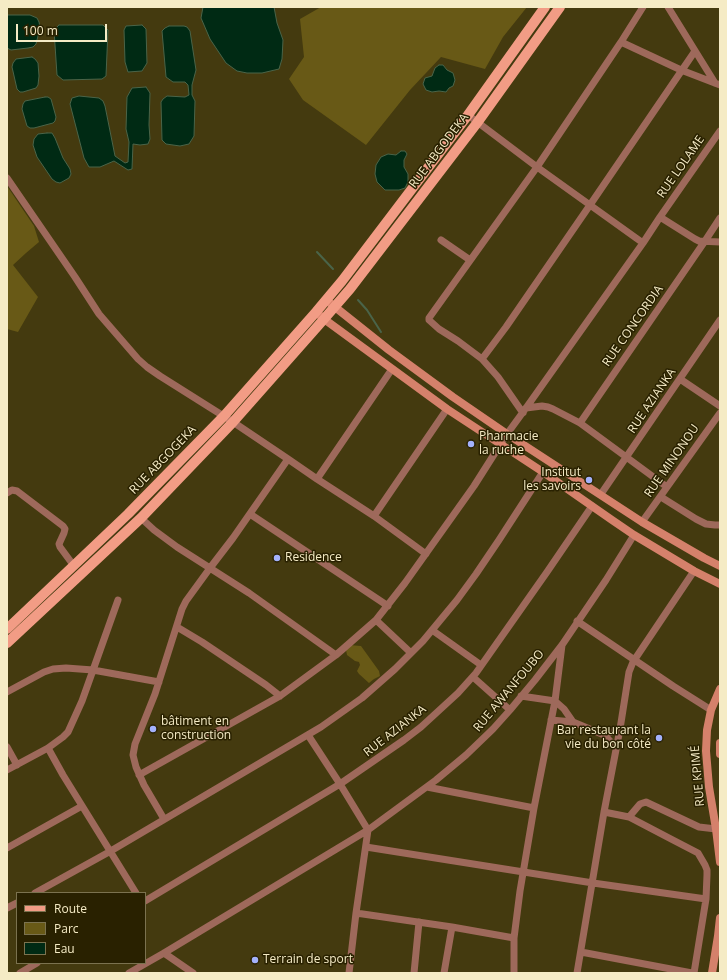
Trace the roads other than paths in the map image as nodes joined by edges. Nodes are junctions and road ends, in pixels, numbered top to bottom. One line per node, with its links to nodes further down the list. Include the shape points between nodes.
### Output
1 (545, 7): 9 (main road, RUE ABGODEKA)
2 (560, 7): 10 (main road, RUE ABGODEKA)
3 (643, 7): 5 (street)
4 (668, 7): 6 (street)
5 (621, 42): 7 (street); 12 (street)
6 (695, 51): 7 (street); 8 (street)
7 (681, 70): 8 (street); 14 (street)
8 (718, 84)
9 (468, 115): 10 (street); 22 (main road, RUE ABGODEKA, via 357,262)
10 (478, 123): 12 (street); 22 (main road, RUE ABGODEKA, via 350,289)
11 (720, 131): 15 (street, RUE LOLAME)
12 (537, 167): 14 (street); 21 (street)
13 (7, 178): 33 (street, via 99,314 138,359 160,376)
14 (590, 205): 20 (street); 26 (street)
15 (660, 217): 18 (street, via 689,236); 20 (street, RUE LOLAME)
16 (720, 218): 18 (street, RUE CONCORDIA)
17 (441, 240): 21 (street)
18 (705, 242): 19 (street); 35 (street, RUE CONCORDIA)
19 (720, 242)
20 (643, 243): 31 (street, RUE LOLAME)
21 (470, 260): 26 (street, via 429,320)
22 (331, 303): 23 (main road, RUE ABGOGEKA); 24 (main road, RUE ABGOGEKA); 36 (main road, via 389,350)
23 (316, 312): 24 (main road); 33 (main road, RUE ABGOGEKA)
24 (324, 319): 27 (main road); 34 (main road, RUE ABGOGEKA)
25 (720, 320): 28 (street, RUE AZIANKA)
26 (482, 359): 31 (street)
27 (392, 369): 30 (main road); 41 (street)
28 (680, 379): 29 (street); 38 (street, RUE AZIANKA)
29 (720, 406)
30 (447, 409): 37 (main road); 48 (street)
31 (524, 411): 35 (street, via 548,407); 36 (street, RUE LOLAME)
32 (720, 412): 42 (street, RUE MINONOU)
33 (224, 416): 34 (street); 54 (main road, RUE ABGOGEKA)
34 (233, 422): 39 (street); 49 (main road, RUE ABGOGEKA)
35 (580, 423): 38 (street)
36 (507, 434): 37 (street, RUE LOLAME); 44 (main road)
37 (500, 445): 40 (main road); 53 (street, RUE LOLAME)
38 (627, 457): 42 (street); 44 (street, RUE AZIANKA)
39 (288, 459): 41 (street); 47 (street)
40 (543, 472): 46 (main road); 65 (street, via 476,574)
41 (317, 479): 48 (street)
42 (668, 487): 45 (street, RUE MINONOU)
43 (7, 493): 54 (street, via 16,491 63,526 65,529 59,544)
44 (601, 494): 50 (main road)
45 (661, 496): 50 (street, RUE MINONOU); 51 (street, via 696,520)
46 (592, 506): 52 (main road); 71 (street, RUE AZIANKA)
47 (250, 514): 56 (street); 60 (street)
48 (374, 516): 53 (street)
49 (141, 518): 56 (street, via 177,547); 66 (main road, RUE ABGOGEKA)
50 (642, 522): 55 (main road)
51 (720, 525)
52 (634, 536): 57 (main road); 62 (street, RUE AWANFOUBO)
53 (426, 554): 60 (street, RUE LOLAME)
54 (74, 566): 64 (main road, RUE ABGOGEKA)
55 (720, 566)
56 (210, 568): 63 (street, via 186,601); 69 (street)
57 (694, 571): 58 (main road); 70 (street)
58 (720, 584)
59 (118, 600): 72 (street)
60 (388, 606): 61 (street, RUE LOLAME)
61 (376, 620): 68 (street); 69 (street, RUE LOLAME)
62 (577, 621): 67 (street, RUE AWANFOUBO); 70 (street)
63 (177, 627): 74 (street); 77 (street)
64 (7, 629)
65 (432, 630): 68 (street); 71 (street)
66 (7, 643)
67 (562, 645): 78 (street, RUE AWANFOUBO); 79 (street)
68 (410, 653): 85 (street, via 362,698)
69 (336, 655): 77 (street, RUE LOLAME)
70 (634, 660): 81 (street); 84 (street, via 629,672)
71 (482, 665): 73 (street, RUE AZIANKA)
72 (93, 670): 74 (street); 76 (street, via 54,669); 90 (street, via 68,732)
73 (472, 677): 80 (street); 95 (street, RUE AZIANKA, via 458,693 404,740)
74 (159, 682): 94 (street, via 133,749)
75 (720, 689): 81 (main road, RUE KPIMÉ)
76 (7, 692)
77 (280, 696): 94 (street, RUE LOLAME)
78 (522, 696): 79 (street); 80 (street, RUE AWANFOUBO)
79 (555, 701): 82 (street); 83 (street)
80 (510, 710): 96 (street, RUE AWANFOUBO, via 466,756)
81 (711, 710): 102 (main road, RUE KPIMÉ, via 706,751 709,787)
82 (551, 720): 83 (street); 98 (street)
83 (573, 722): 86 (street)
84 (620, 729): 86 (street); 89 (street)
85 (308, 735): 95 (street); 101 (street)
86 (604, 735): 89 (street)
87 (720, 743): 91 (main road, RUE KPIMÉ)
88 (7, 747): 92 (street)
89 (616, 747): 99 (street)
90 (48, 748): 92 (street); 97 (street)
91 (720, 754)
92 (17, 765): 93 (street)
93 (7, 770)
94 (139, 775): 101 (street)
95 (340, 784): 103 (street); 113 (street, RUE AZIANKA)
96 (427, 787): 98 (street); 103 (street, RUE AWANFOUBO)
97 (82, 806): 105 (street); 106 (street)
98 (534, 808): 108 (street)
99 (604, 812): 100 (street); 109 (street)
100 (628, 817): 102 (street, via 640,804 646,802 699,827); 112 (street, via 698,853 707,870)
101 (164, 819): 106 (street)
102 (718, 828): 107 (main road, RUE KPIMÉ)
103 (368, 830): 104 (street); 122 (street, RUE AWANFOUBO)
104 (366, 847): 108 (street); 116 (street)
105 (7, 848)
106 (110, 851): 110 (street); 111 (street)
107 (720, 862)
108 (523, 871): 109 (street); 120 (street)
109 (593, 883): 112 (street); 121 (street)
110 (37, 892)
111 (135, 892)
112 (706, 899): 134 (street)
113 (146, 900)
114 (16, 904): 115 (street)
115 (7, 908)
116 (356, 913): 118 (street); 129 (street)
117 (720, 918): 135 (main road)
118 (419, 922): 119 (street); 130 (street)
119 (452, 927): 120 (street); 131 (street)
120 (514, 938): 132 (street)
121 (581, 952): 133 (street); 134 (street)
122 (164, 953): 123 (street, RUE AWANFOUBO); 128 (street)
123 (146, 963)
124 (35, 964): 126 (street)
125 (145, 964): 127 (street, RUE AWANFOUBO)
126 (20, 973)
127 (129, 973)
128 (193, 973)
129 (349, 973)
130 (414, 973)
131 (444, 973)
132 (514, 973)
133 (577, 973)
134 (693, 973)
135 (712, 973)

